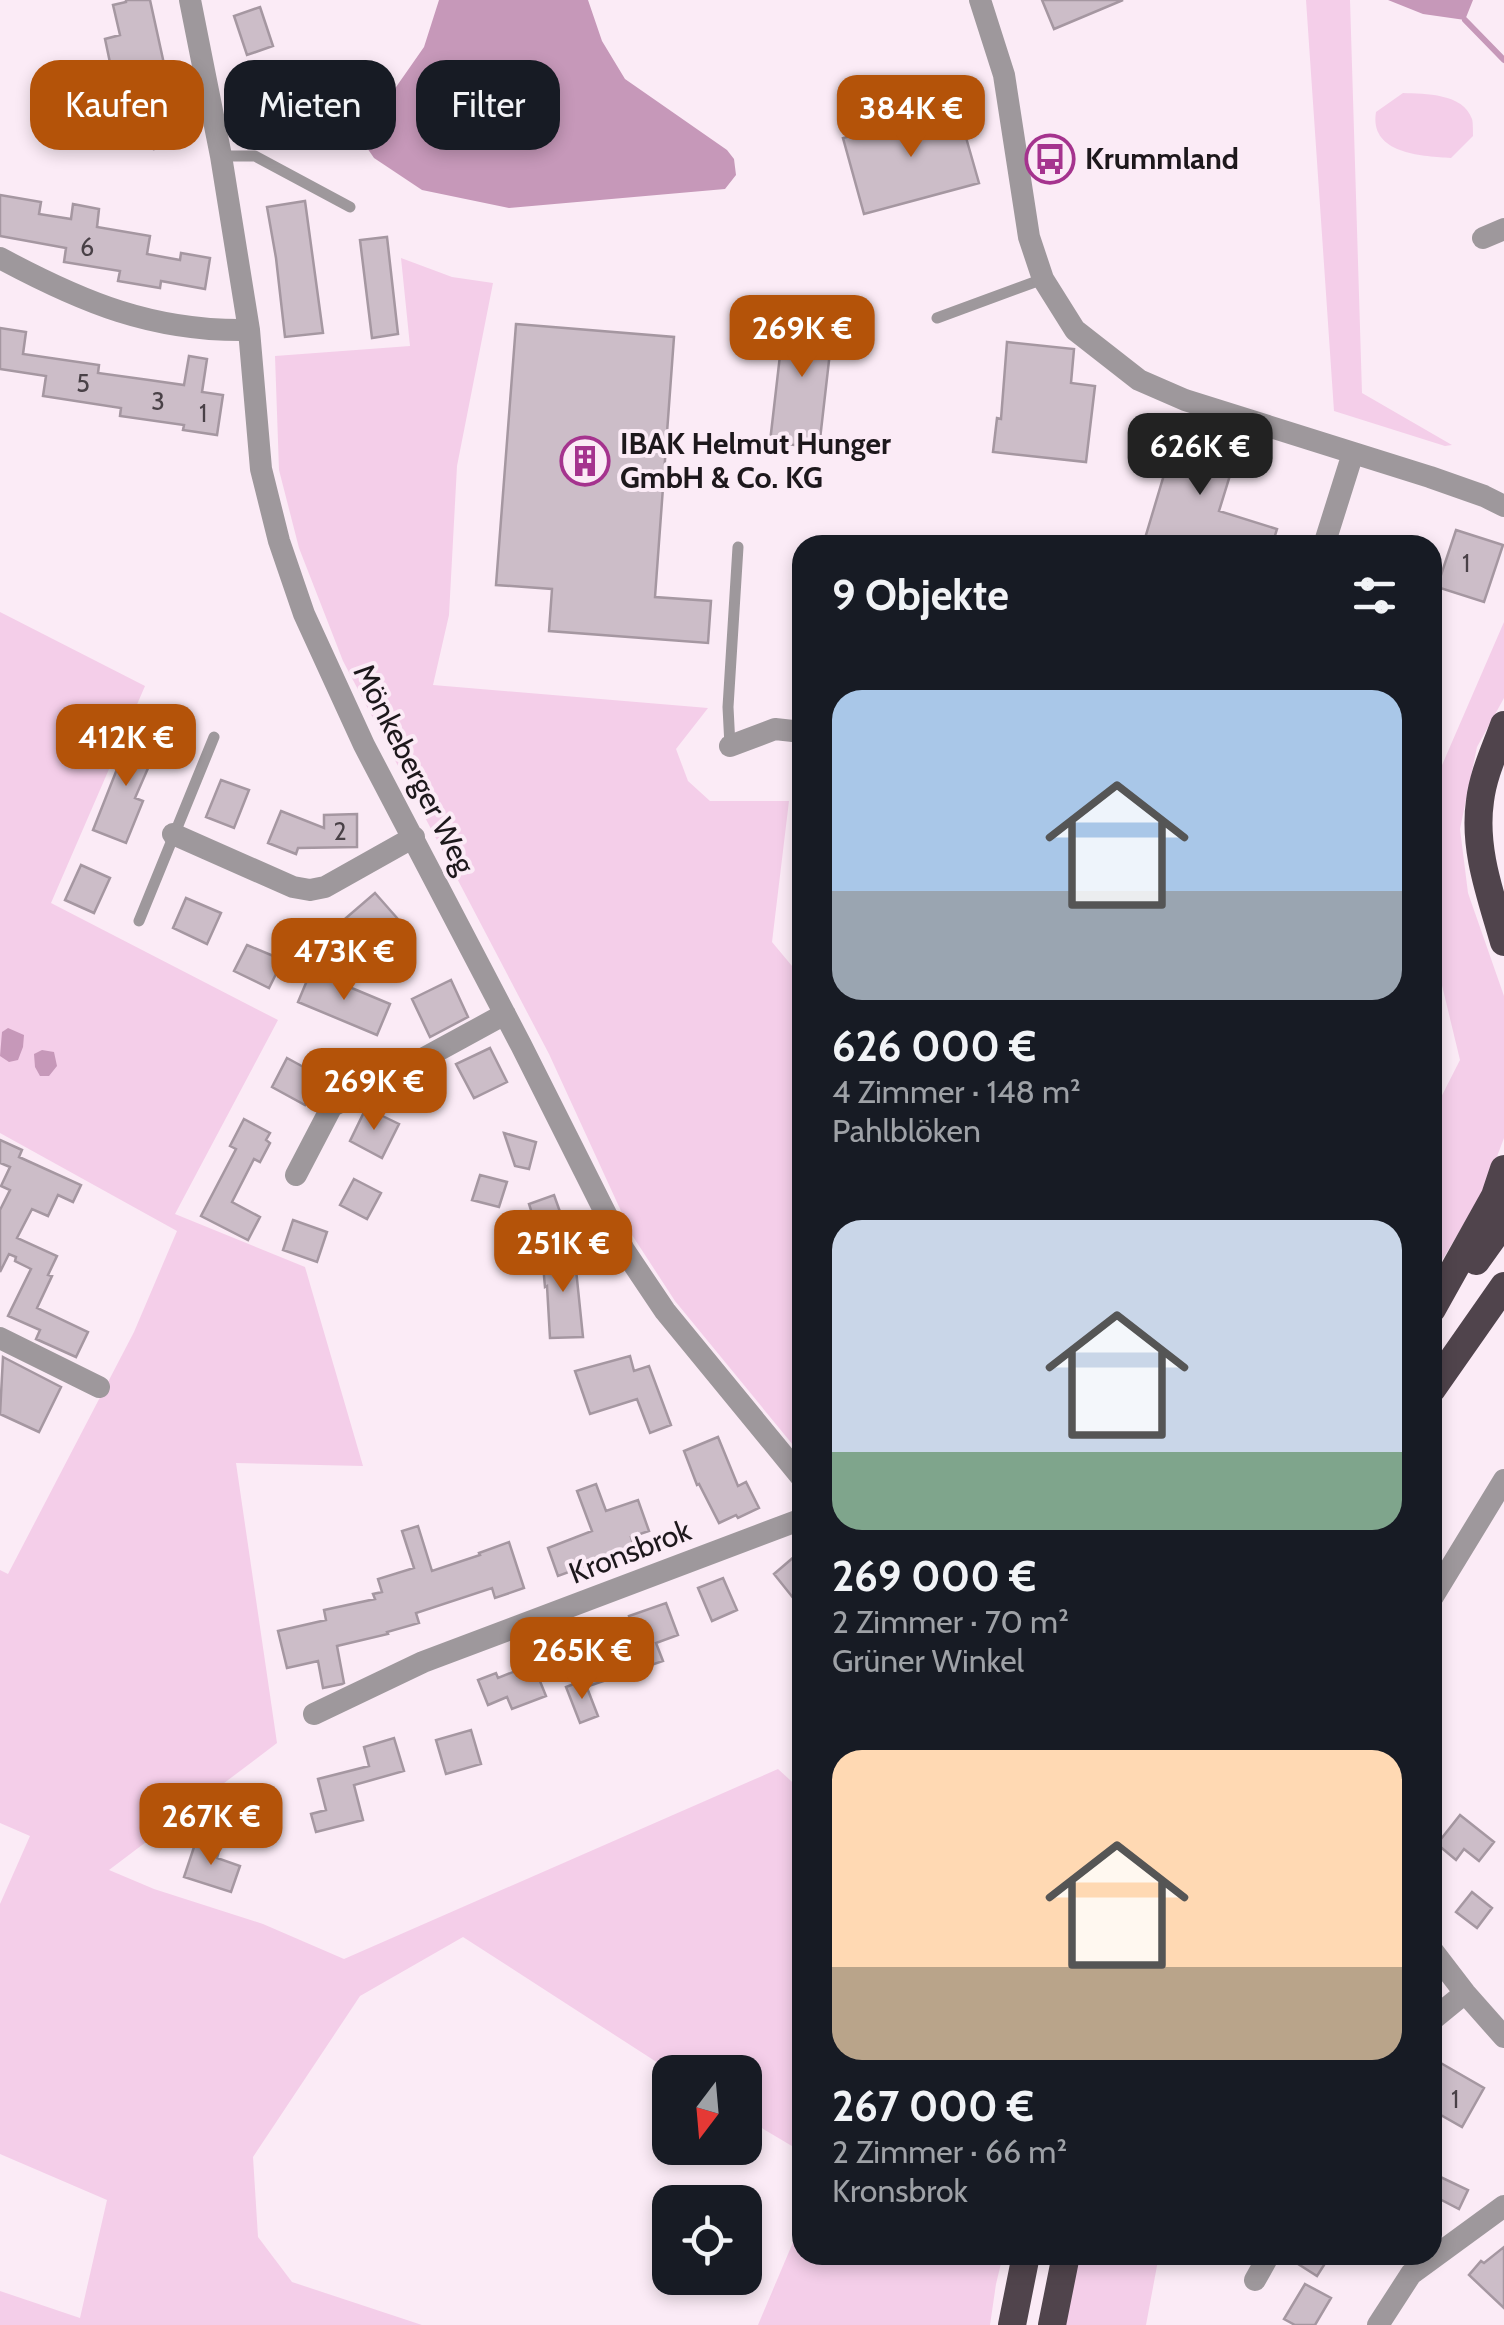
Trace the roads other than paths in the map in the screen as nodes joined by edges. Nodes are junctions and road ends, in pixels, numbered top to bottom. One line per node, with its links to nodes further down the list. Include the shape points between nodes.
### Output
1 (190, 0): 3 (street, Mönkeberger Weg)
2 (980, 0): 6 (street, via 1004,75 1024,215)
3 (220, 156): 4 (lane, via 255,156); 8 (street, Mönkeberger Weg)
4 (350, 207)
5 (0, 258): 8 (street, via 108,309 217,331)
6 (1043, 278): 7 (lane); 9 (street, via 1074,330 1139,380)
7 (937, 318)
8 (249, 330): 18 (street, Mönkeberger Weg, via 261,469 279,541 339,692)
9 (1354, 453): 10 (street); 11 (street)
10 (1504, 506)
11 (1327, 535)
12 (738, 547): 16 (lane)
13 (1504, 725): 20 (highway, via 1479,803 1481,860)
14 (792, 731): 16 (street, via 776,729)
15 (214, 737): 17 (lane)
16 (730, 746)
17 (174, 834): 18 (street, via 310,890); 19 (lane)
18 (414, 837): 21 (street, Mönkeberger Weg)
19 (140, 921)
20 (1504, 942)
21 (505, 1014): 23 (street, via 332,1106); 31 (street, Mönkeberger Weg, via 624,1250 665,1311)
22 (1504, 1169): 26 (highway)
23 (296, 1174)
24 (1504, 1222): 27 (highway)
25 (1504, 1286): 29 (highway)
26 (1442, 1291)
27 (1442, 1308)
28 (0, 1338): 30 (street)
29 (1442, 1375)
30 (99, 1388)
31 (792, 1466)
32 (1504, 1480): 34 (street)
33 (792, 1522): 35 (street, Kronsbrok, via 422,1662)
34 (1442, 1582)
35 (314, 1714)
36 (1442, 1963): 37 (street)
37 (1464, 1992): 38 (street); 39 (street)
38 (1442, 2011)
39 (1504, 2037)
40 (1504, 2206): 41 (street)
41 (1442, 2251)
42 (1024, 2265): 47 (highway)
43 (1064, 2265): 48 (highway)
44 (1263, 2265): 46 (street)
45 (1423, 2265): 49 (street)
46 (1255, 2280)
47 (1012, 2325)
48 (1052, 2325)
49 (1378, 2325)

